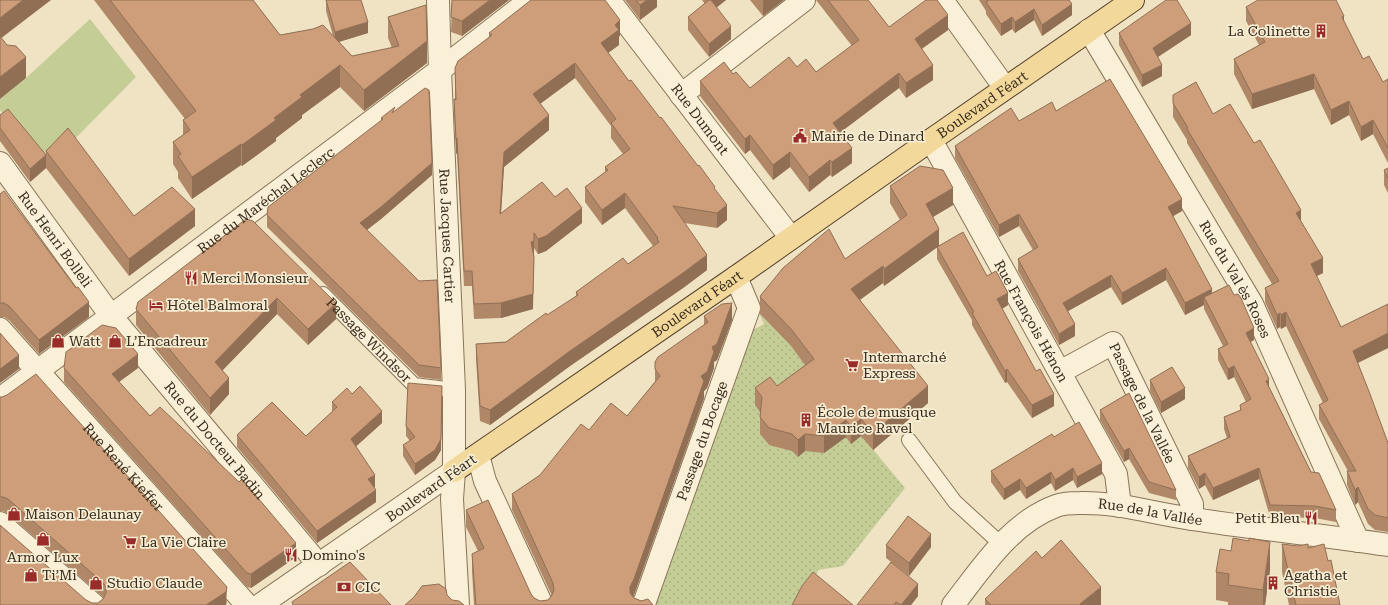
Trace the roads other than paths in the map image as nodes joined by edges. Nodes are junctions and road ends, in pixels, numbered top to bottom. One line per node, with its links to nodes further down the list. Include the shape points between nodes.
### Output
1 (438, 0): 8 (street, Rue Jacques Cartier)
2 (530, 0): 8 (street, Rue du Maréchal Leclerc)
3 (609, 0): 10 (street, Rue Dumont)
4 (804, 0): 10 (street)
5 (942, 0): 9 (street)
6 (1133, 0): 7 (main road, Boulevard Féart)
7 (1089, 30): 9 (main road, Boulevard Féart); 28 (street, Rue du Val ès Roses, via 1252,304)
8 (440, 70): 16 (street, Rue du Maréchal Leclerc, via 249,221); 20 (street, Rue Jacques Cartier)
9 (1005, 88): 11 (main road, Boulevard Féart)
10 (681, 95): 13 (street, Rue Dumont)
11 (931, 140): 13 (main road, Boulevard Féart); 19 (street, Rue François Hénon)
12 (0, 163): 16 (street, Rue Henri Bolleli)
13 (791, 238): 14 (main road, Boulevard Féart)
14 (736, 277): 23 (main road, Boulevard Féart); 32 (street, Passage du Bocage, via 749,308)
15 (314, 286): 20 (lane, Passage Windsor, via 414,385)
16 (111, 316): 18 (street, Rue du Maréchal Leclerc); 31 (street, Rue du Docteur Badin)
17 (0, 329): 18 (street, Rue René Kieffer)
18 (37, 371): 21 (street, Rue du Maréchal Leclerc); 34 (street, Rue René Kieffer)
19 (1060, 372): 25 (street, Rue François Hénon, via 1116,474); 26 (street, Passage de la Vallée, via 1113,343 1192,504)
20 (454, 390): 24 (street, Rue Jacques Cartier)
21 (0, 399)
22 (909, 440): 29 (lane, via 955,502)
23 (478, 455): 24 (main road, Boulevard Féart); 37 (street, via 485,481)
24 (454, 471): 31 (street, Boulevard Féart); 36 (street, Rue Jacques Cartier, via 452,499)
25 (1120, 506): 26 (street, Rue de la Vallée); 29 (street, Rue de la Vallée, via 1072,503 1057,506 1035,516)
26 (1192, 519): 28 (street, Rue de la Vallée)
27 (0, 523): 33 (street)
28 (1358, 541): 30 (street, Rue de la Vallée)
29 (1001, 544): 38 (street, Rue de la Vallée)
30 (1388, 545)
31 (319, 565): 35 (street, Boulevard Féart)
32 (645, 604)
33 (94, 605)
34 (247, 605)
35 (260, 605)
36 (458, 605)
37 (542, 605)
38 (953, 605)

